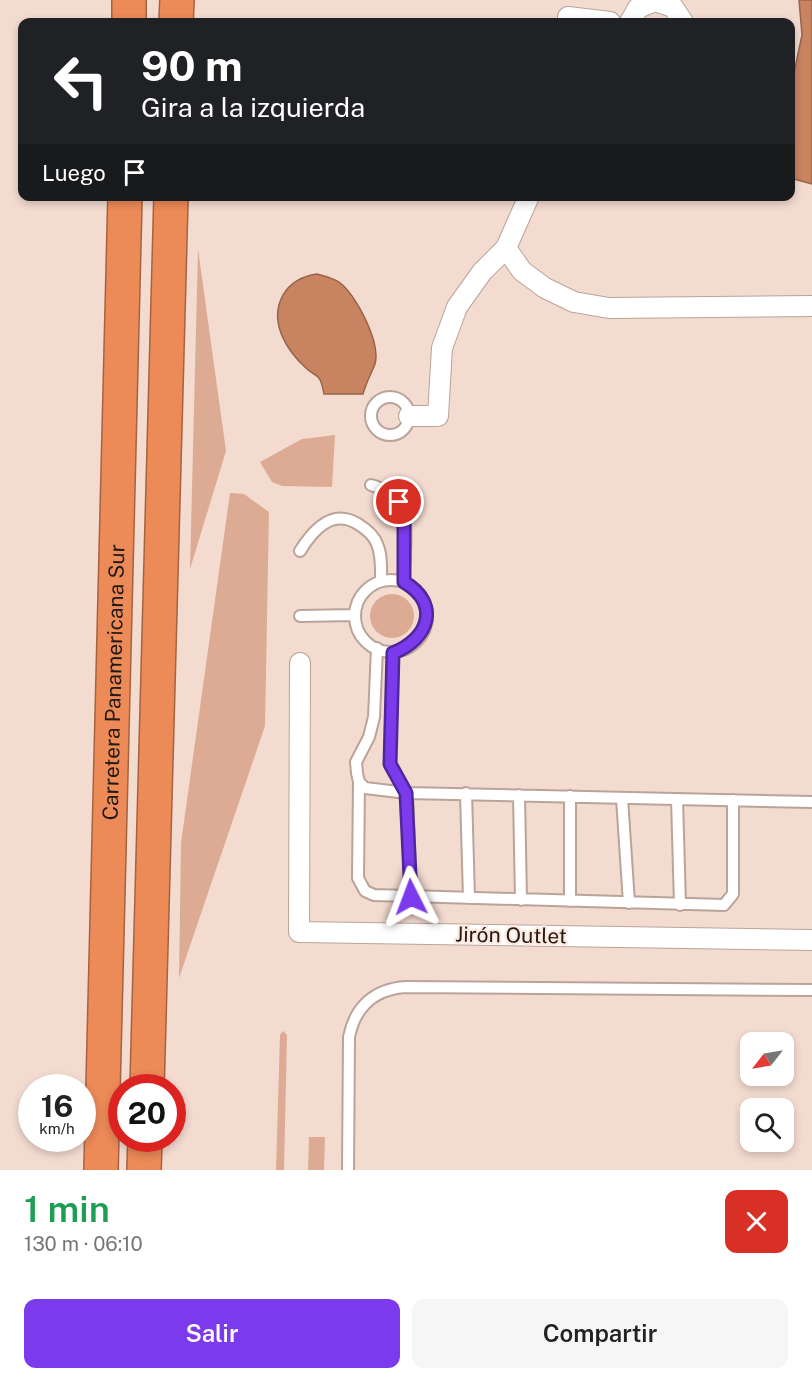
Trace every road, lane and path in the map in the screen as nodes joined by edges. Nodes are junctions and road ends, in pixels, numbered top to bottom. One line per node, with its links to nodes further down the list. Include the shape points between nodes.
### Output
1 (129, 0): 4 (highway)
2 (177, 0): 5 (highway)
3 (568, 13): 6 (street)
4 (129, 18)
5 (176, 18)
6 (591, 18)
7 (632, 18): 8 (street, via 638,8 655,1 674,7)
8 (681, 18)
9 (124, 201): 43 (highway, Carretera Panamericana Sur)
10 (171, 201): 41 (highway, Carretera Panamericana Sur)
11 (528, 201): 12 (street)
12 (506, 248): 13 (street, via 522,271 573,302 609,308); 14 (street, via 456,307 442,348 438,416)
13 (812, 306)
14 (409, 416)
15 (371, 485): 18 (lane, via 399,502 404,515)
16 (300, 551): 17 (lane, via 310,534 323,523 337,517 351,519 373,536 378,545)
17 (381, 581): 18 (lane); 19 (lane, via 363,594)
18 (404, 582): 22 (lane, via 421,596 427,618 417,640)
19 (355, 615): 20 (lane); 21 (lane, via 363,638)
20 (300, 616)
21 (377, 648): 22 (lane); 24 (lane, via 374,717 356,762)
22 (393, 653): 25 (lane, via 390,764)
23 (300, 663): 39 (street, Jirón Outlet, via 298,932)
24 (358, 782): 25 (lane, via 365,788); 33 (lane, via 357,878 374,895)
25 (406, 793): 26 (lane); 33 (lane)
26 (466, 793): 27 (lane); 34 (lane)
27 (519, 795): 28 (lane); 35 (lane)
28 (570, 796): 29 (lane); 36 (lane)
29 (622, 798): 30 (lane); 37 (lane)
30 (677, 799): 31 (lane); 38 (lane)
31 (734, 800): 32 (lane); 38 (lane, via 733,894 718,906)
32 (812, 802)
33 (411, 897): 34 (lane)
34 (469, 898): 35 (lane)
35 (521, 900): 36 (lane)
36 (570, 902): 37 (lane)
37 (629, 903): 38 (lane)
38 (680, 905)
39 (812, 940)
40 (812, 990): 45 (lane, via 406,987 384,991 364,1003 351,1024)
41 (147, 1074)
42 (145, 1152): 44 (highway)
43 (101, 1170)
44 (144, 1170)
45 (348, 1170)

